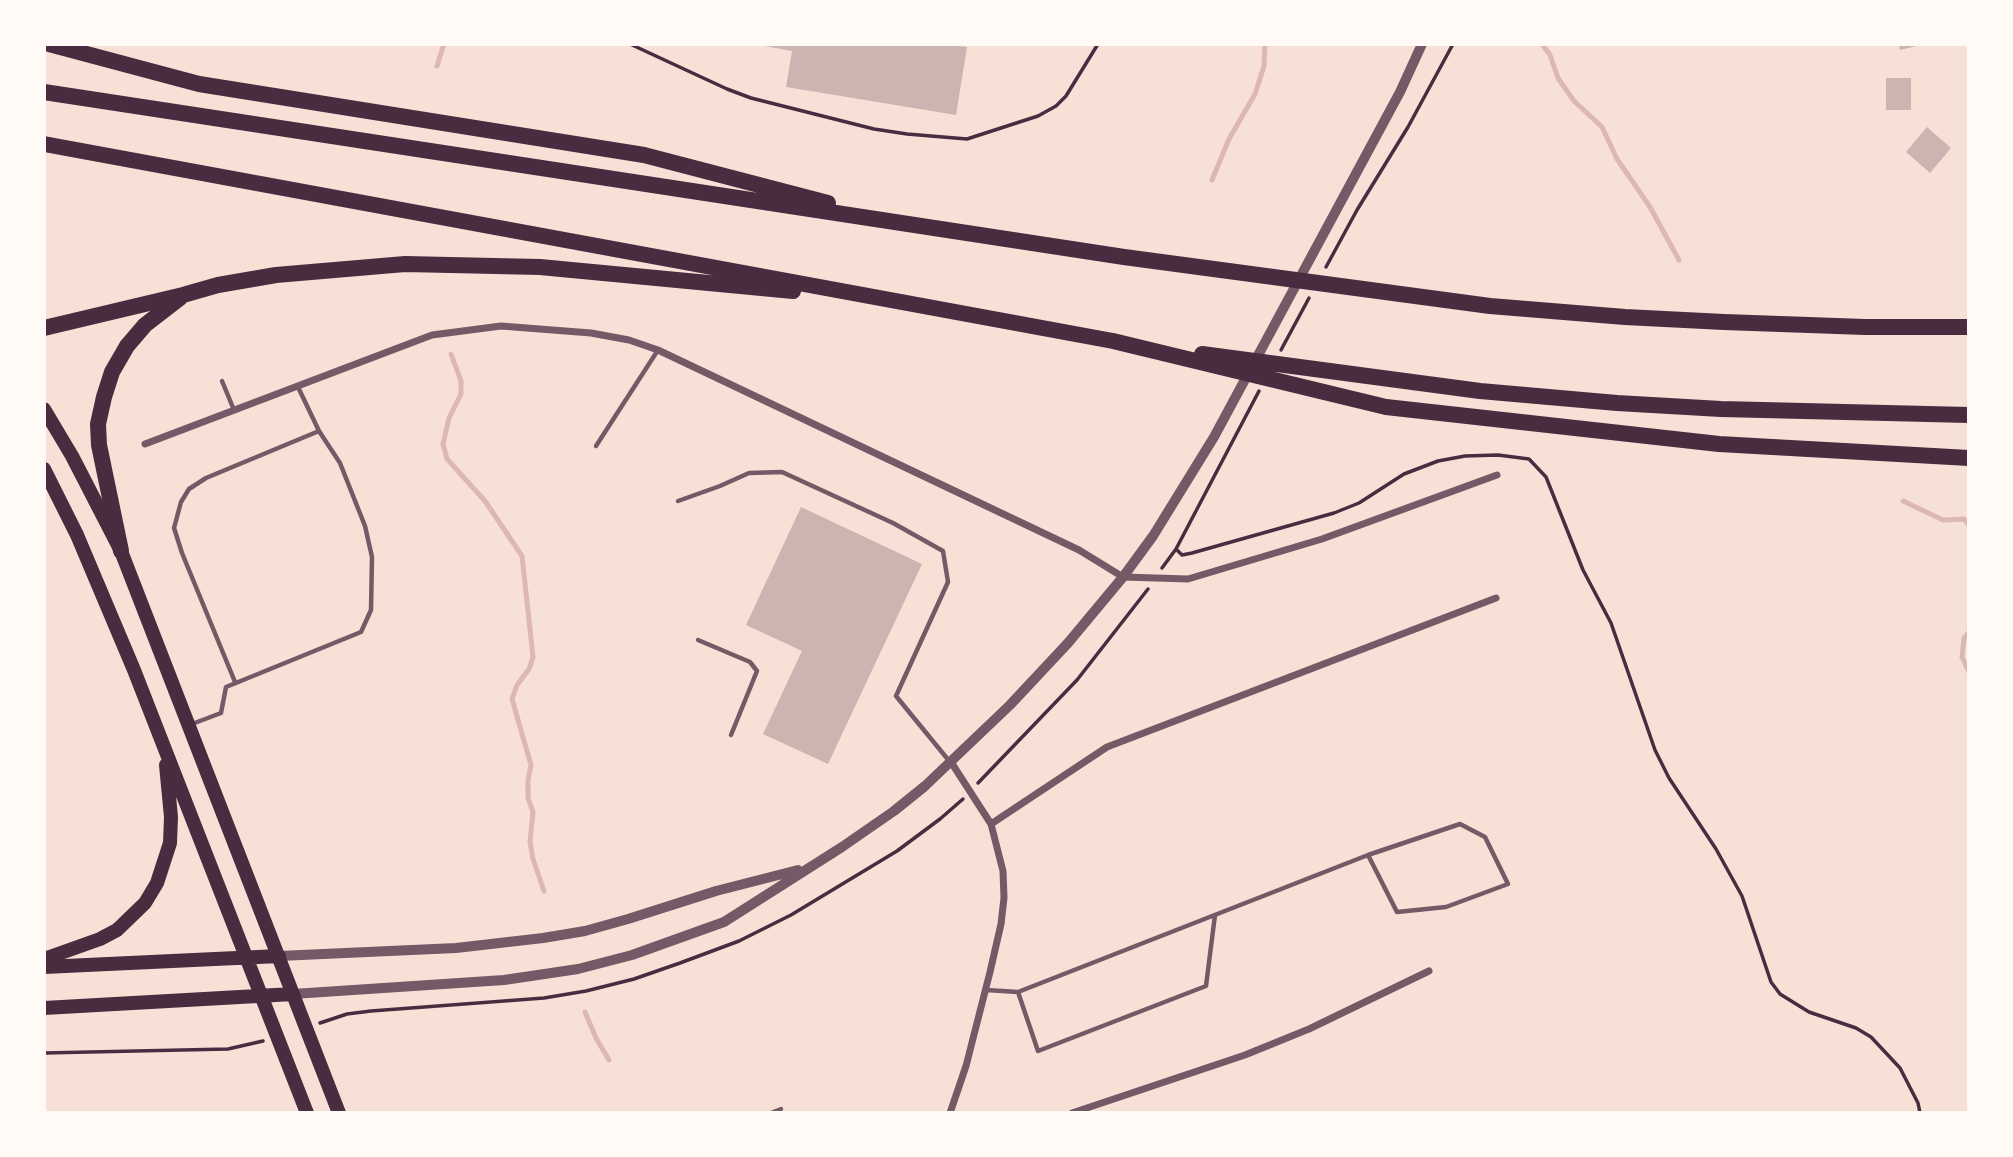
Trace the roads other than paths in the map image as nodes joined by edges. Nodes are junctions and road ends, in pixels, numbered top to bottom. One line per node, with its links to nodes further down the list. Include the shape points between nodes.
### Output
1 (49, 44): 5 (highway, via 199,84 645,155)
2 (1422, 44): 25 (street, via 1214,437)
3 (44, 92): 5 (highway)
4 (44, 144): 7 (highway)
5 (911, 225): 8 (highway, via 1490,306 1724,322)
6 (183, 295): 7 (highway, via 276,275 405,264 540,267); 9 (highway); 24 (highway, via 127,346 104,397 99,445)
7 (894, 300): 10 (highway)
8 (1969, 327)
9 (44, 328)
10 (1113, 341): 16 (highway, via 1480,391 1721,409); 20 (highway, via 1386,407 1719,444)
11 (658, 350): 13 (street, via 591,333 501,326 432,335); 19 (lane); 25 (street, via 1079,550)
12 (222, 382): 15 (lane)
13 (298, 387): 15 (street); 17 (lane)
14 (44, 409): 24 (main road)
15 (234, 411): 18 (street)
16 (1969, 415)
17 (319, 431): 28 (lane, via 340,463 365,526 372,557 371,610 360,632); 28 (lane, via 206,478 189,489 181,502 174,528)
18 (145, 443)
19 (596, 446)
20 (1969, 458)
21 (44, 469): 31 (main road, via 91,566)
22 (1497, 475): 25 (street, via 1322,539 1188,579)
23 (678, 501): 32 (lane, via 749,473 782,472 943,551 948,582 896,696)
24 (121, 551): 29 (main road)
25 (1123, 577): 32 (street, via 1048,665)
26 (1496, 598): 33 (street, via 1107,747)
27 (698, 640): 30 (lane, via 750,662 757,671)
28 (235, 682): 29 (lane, via 226,687 221,713)
29 (190, 725): 37 (main road)
30 (731, 735)
31 (164, 746): 38 (main road, via 171,830 157,883 145,903 117,930); 39 (main road)
32 (951, 762): 33 (street); 35 (street, via 894,811)
33 (991, 824): 42 (street, via 1003,871 1004,898)
34 (1368, 855): 34 (lane, via 1460,824 1485,837 1508,884 1446,907 1397,912); 36 (lane)
35 (809, 867): 37 (street, via 617,922 543,938 456,948); 44 (street, via 724,922 606,962 503,980)
36 (1215, 915): 43 (lane); 43 (lane, via 1206,986 1038,1051)
37 (279, 956): 39 (main road); 44 (main road)
38 (44, 958)
39 (246, 958): 40 (main road); 45 (main road)
40 (44, 967)
41 (1429, 971): 52 (street, via 1245,1055)
42 (985, 990): 43 (lane); 51 (street)
43 (1018, 992)
44 (293, 994): 45 (main road); 49 (main road)
45 (261, 996): 46 (main road); 48 (main road)
46 (44, 1008)
47 (781, 1109): 50 (lane)
48 (307, 1113)
49 (339, 1113)
50 (771, 1113)
51 (950, 1113)
52 (1072, 1113)

